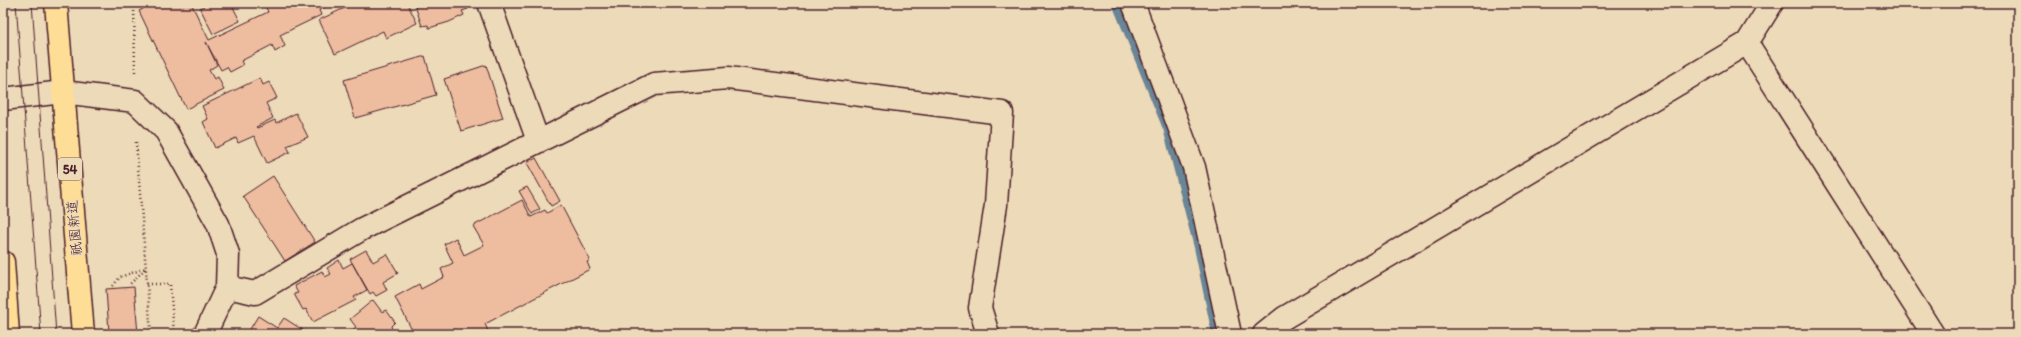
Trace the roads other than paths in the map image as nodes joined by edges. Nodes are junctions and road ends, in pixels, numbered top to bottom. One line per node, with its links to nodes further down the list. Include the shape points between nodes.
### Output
1 (56, 3): 6 (highway, 祇園新道 / 54)
2 (489, 3): 8 (street)
3 (1133, 3): 15 (street, via 1194,167)
4 (1772, 3): 5 (street)
5 (1747, 43): 16 (street, via 1284,318); 17 (street)
6 (64, 92): 7 (street); 10 (street, via 135,102 166,131 218,224 228,254); 12 (highway, 祇園新道 / 54)
7 (3, 99)
8 (538, 141): 10 (street, via 362,229 255,293); 14 (street, via 654,84 728,78 1002,113 996,205 980,308)
9 (3, 262): 11 (highway)
10 (228, 287): 13 (street)
11 (8, 334)
12 (83, 334)
13 (205, 334)
14 (988, 334)
15 (1230, 334)
16 (1264, 334)
17 (1933, 334)

